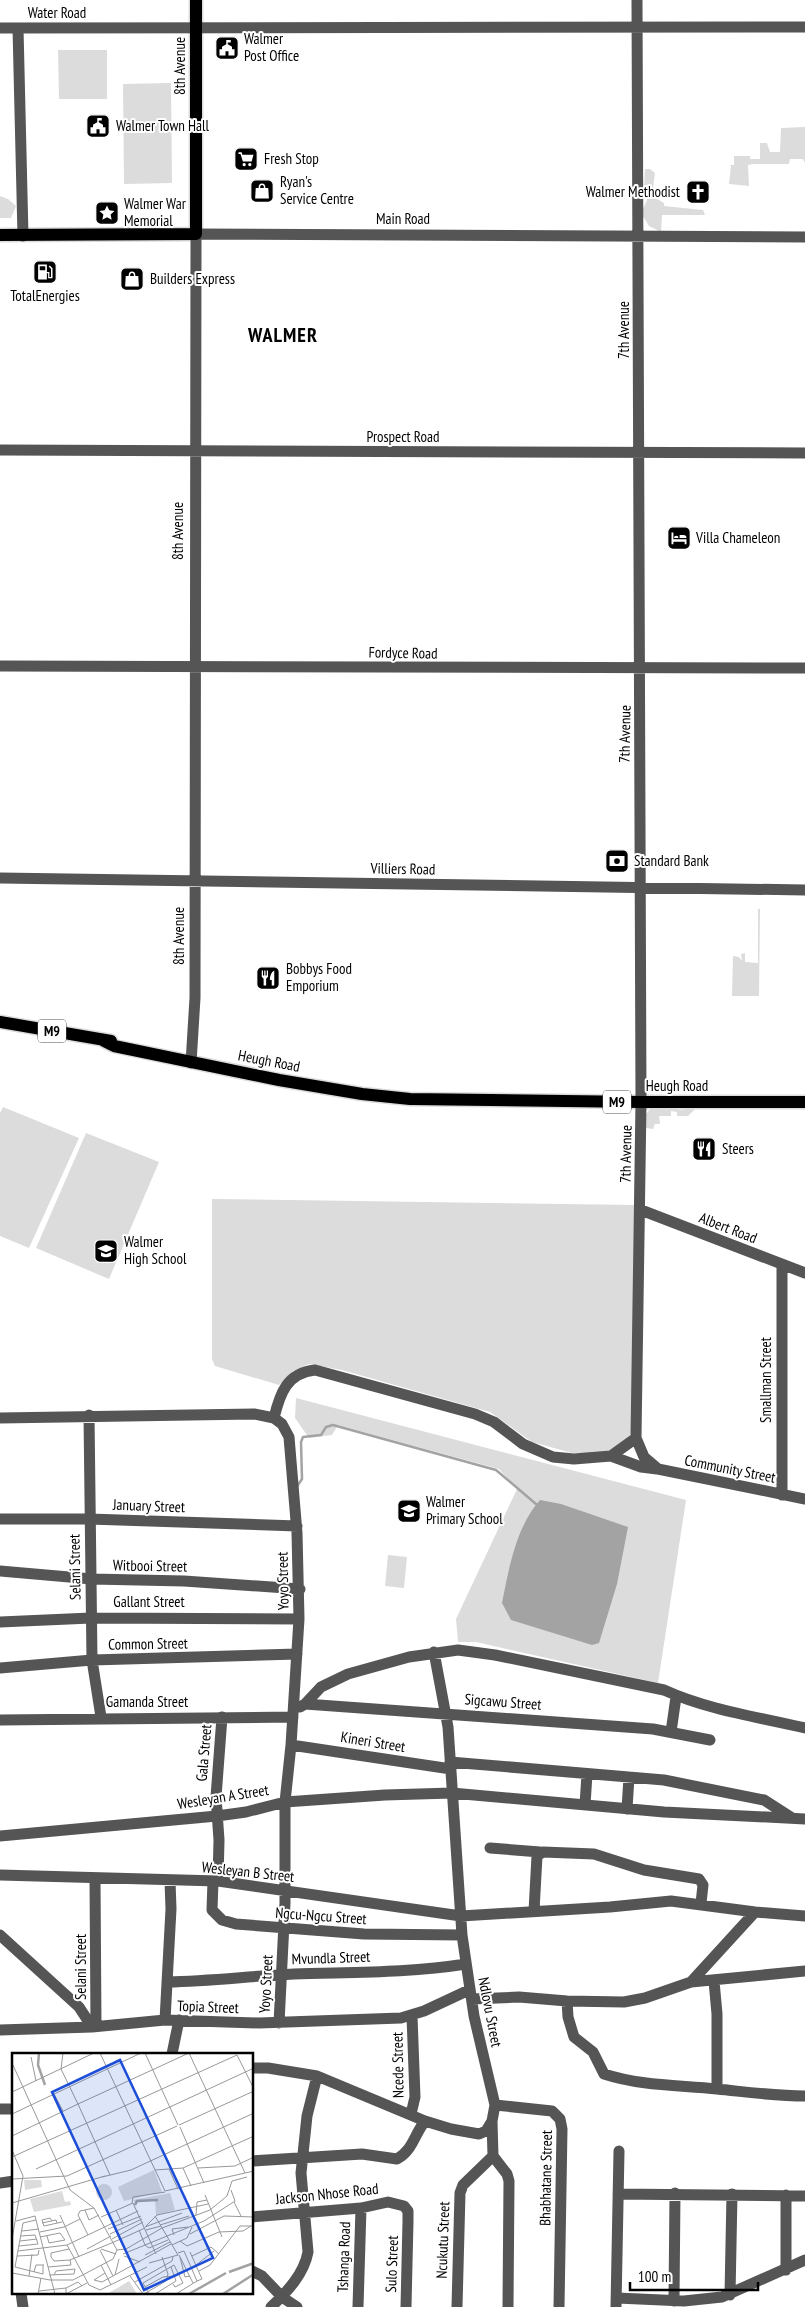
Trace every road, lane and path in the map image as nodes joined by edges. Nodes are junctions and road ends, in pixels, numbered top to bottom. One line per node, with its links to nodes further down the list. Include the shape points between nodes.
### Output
1 (196, 0): 3 (main road, 8th Avenue)
2 (637, 0): 4 (street, 7th Avenue)
3 (196, 26): 4 (street, Water Road); 7 (street, Water Road); 8 (main road, 8th Avenue)
4 (638, 26): 5 (street, Water Road); 11 (street, 7th Avenue)
5 (805, 27)
6 (0, 28): 7 (street, Water Road)
7 (18, 28): 10 (street)
8 (196, 234): 10 (main road, Main Road); 11 (street, Main Road); 14 (street, 8th Avenue)
9 (0, 235): 10 (main road, Main Road)
10 (23, 236)
11 (638, 236): 12 (street, Main Road); 15 (street, 7th Avenue)
12 (805, 237)
13 (0, 450): 14 (street, Prospect Road)
14 (194, 451): 15 (street, Prospect Road); 18 (street, 8th Avenue)
15 (640, 453): 16 (street, Prospect Road); 19 (street, 7th Avenue)
16 (805, 453)
17 (0, 666): 18 (street, Fordyce Road)
18 (195, 667): 19 (street, Fordyce Road); 22 (street, 8th Avenue)
19 (641, 668): 20 (street, Fordyce Road); 23 (street, 7th Avenue)
20 (805, 668)
21 (0, 878): 22 (street, Villiers Road)
22 (196, 882): 23 (street, Villiers Road); 26 (street, 8th Avenue)
23 (639, 888): 24 (street, Villiers Road); 27 (street, 7th Avenue)
24 (805, 890)
25 (0, 1022): 26 (main road, Heugh Road / M9)
26 (192, 1059): 27 (main road, Heugh Road / M9, via 430,1098)
27 (641, 1102): 28 (main road, Heugh Road / M9); 29 (street, 7th Avenue)
28 (805, 1102)
29 (641, 1210): 30 (street, Albert Road); 35 (street, 7th Avenue)
30 (782, 1264): 31 (street, Albert Road); 38 (street, Smallman Street)
31 (805, 1273)
32 (89, 1415): 33 (street); 34 (street, via 254,1414); 41 (street, Selani Street)
33 (0, 1418)
34 (274, 1418): 36 (street, via 290,1380 301,1372 315,1370 475,1414 494,1422 523,1444 553,1456 574,1459); 42 (street, Yoyo Street, via 282,1424 289,1437)
35 (636, 1438): 36 (street); 37 (street, 7th Avenue, via 644,1457)
36 (611, 1456): 37 (street, Community Street, via 641,1467)
37 (655, 1467): 38 (street, Community Street)
38 (782, 1495): 39 (street, Community Street)
39 (805, 1499)
40 (0, 1519): 41 (street, January Street)
41 (89, 1519): 42 (street, January Street); 44 (street, Selani Street)
42 (297, 1526): 45 (street, Yoyo Street)
43 (0, 1571): 44 (street, Witbooi Street)
44 (92, 1579): 45 (street, Witbooi Street); 46 (street, Selani Street)
45 (300, 1589): 47 (street, Yoyo Street)
46 (90, 1618): 47 (street, Gallant Street); 48 (street, Gallant Street); 51 (street, Selani Street)
47 (299, 1619): 50 (street, Yoyo Street)
48 (0, 1622)
49 (434, 1652): 53 (street, via 458,1650 495,1655 664,1690); 54 (street, via 348,1674 321,1687); 55 (street, Ndlovu Street)
50 (297, 1654): 51 (street, Common Street); 56 (street, Yoyo Street)
51 (92, 1660): 52 (street, Common Street); 57 (street, Selani Street)
52 (0, 1668)
53 (676, 1697): 60 (street); 61 (street)
54 (305, 1704): 55 (street, Sigcawu Street); 56 (street)
55 (446, 1713): 61 (street, Sigcawu Street); 64 (street, Ndlovu Street)
56 (294, 1714): 58 (street, Gamanda Street); 63 (street, Yoyo Street)
57 (101, 1717): 58 (street, Gamanda Street); 59 (street, Gamanda Street)
58 (222, 1717): 71 (street, Gala Street)
59 (0, 1720)
60 (805, 1728)
61 (671, 1732): 62 (street, Sigcawu Street)
62 (710, 1740)
63 (291, 1745): 64 (street, Kineri Street); 68 (street, Yoyo Street)
64 (450, 1766): 65 (street, Kineri Street, via 520,1766); 67 (street, Ndlovu Street)
65 (587, 1774): 66 (street, Kineri Street); 69 (street)
66 (629, 1777): 70 (street); 72 (street, Kineri Street, via 664,1780 764,1800)
67 (452, 1794): 68 (street, Wesleyan A Street); 69 (street, Wesleyan A Street); 85 (street, Ndlovu Street)
68 (284, 1802): 71 (street, Wesleyan A Street); 81 (street, Yoyo Street)
69 (585, 1805): 70 (street, Wesleyan A Street)
70 (627, 1809): 72 (street, Wesleyan A Street)
71 (217, 1816): 74 (street, Wesleyan A Street); 80 (street, Gala Street, via 219,1840)
72 (792, 1818): 73 (street, Wesleyan A Street)
73 (805, 1819)
74 (0, 1836)
75 (490, 1848): 76 (street)
76 (540, 1852): 82 (street, via 594,1854 644,1870 699,1879 703,1885); 83 (street, via 537,1856)
77 (0, 1875): 78 (street, Wesleyan B Street)
78 (95, 1878): 79 (street, Wesleyan B Street); 102 (street, Selani Street)
79 (170, 1880): 80 (street, Wesleyan B Street); 94 (street)
80 (215, 1881): 81 (street, Wesleyan B Street); 87 (street, Ngcu-Ngcu Street, via 211,1906 218,1917 236,1924)
81 (284, 1890): 85 (street, Wesleyan B Street); 87 (street, Yoyo Street)
82 (702, 1903): 83 (street, Wesleyan B Street, via 671,1900); 84 (street, Wesleyan B Street)
83 (534, 1911): 85 (street, Wesleyan B Street)
84 (756, 1912): 86 (street, Wesleyan B Street); 95 (street)
85 (461, 1916): 89 (street, Ndlovu Street)
86 (805, 1916)
87 (284, 1928): 89 (street, Ngcu-Ngcu Street, via 364,1934); 92 (street, Yoyo Street)
88 (0, 1935): 102 (street, via 79,2007)
89 (462, 1935): 90 (street, Ndlovu Street)
90 (466, 1964): 92 (street, Mvundla Street, via 410,1971); 96 (street, Ndlovu Street)
91 (805, 1972): 93 (street)
92 (282, 1975): 94 (street, Mvundla Street); 101 (street, Yoyo Street)
93 (714, 1981): 95 (street); 107 (street)
94 (168, 1982): 99 (street)
95 (692, 1982): 97 (street, via 624,2002)
96 (471, 1994): 97 (street); 98 (street, Topia Street); 109 (street, Ndlovu Street)
97 (567, 2001): 107 (street, via 574,2037 593,2052 604,2074 639,2083)
98 (412, 2016): 101 (street, Topia Street); 110 (street, Ncede Street, via 415,2097)
99 (166, 2020): 100 (street, Topia Street); 102 (street, Topia Street)
100 (179, 2020): 101 (street, Topia Street); 104 (street)
101 (279, 2023)
102 (94, 2027): 103 (street, Topia Street)
103 (0, 2030)
104 (172, 2053)
105 (254, 2068): 106 (street)
106 (318, 2076): 110 (street); 115 (street, via 307,2116)
107 (717, 2088): 108 (street, via 771,2096)
108 (805, 2096)
109 (495, 2105): 112 (street, Ndlovu Street); 141 (street, Bhabhatane Street, via 552,2111 560,2119)
110 (411, 2114): 111 (street)
111 (425, 2121): 112 (street, via 479,2134 486,2131); 115 (street, via 410,2149 397,2159 362,2154)
112 (492, 2121): 114 (street)
113 (619, 2151): 118 (street)
114 (493, 2156): 139 (street, Ncukutu Street, via 460,2193); 140 (street, via 509,2181)
115 (302, 2158): 116 (street); 124 (street)
116 (254, 2162)
117 (675, 2193): 118 (street); 119 (street); 132 (street)
118 (618, 2194): 133 (street)
119 (732, 2194): 120 (street); 130 (street)
120 (786, 2195): 121 (street); 127 (street)
121 (805, 2196)
122 (404, 2206): 123 (street, Jackson Nhose Road, via 388,2202); 138 (street, Sulo Street, via 408,2211)
123 (361, 2208): 124 (street, Jackson Nhose Road); 137 (street, Tshanga Road)
124 (304, 2212): 125 (street, Jackson Nhose Road); 131 (street, via 307,2259 301,2273)
125 (254, 2217)
126 (805, 2260): 127 (street)
127 (786, 2270): 130 (street)
128 (254, 2272): 131 (street)
129 (21, 2294): 134 (street)
130 (730, 2295): 132 (street, via 707,2300)
131 (282, 2297): 135 (street); 136 (street)
132 (674, 2301): 133 (street)
133 (616, 2303)
134 (24, 2307)
135 (271, 2307)
136 (297, 2307)
137 (358, 2307)
138 (406, 2307)
139 (457, 2307)
140 (508, 2307)
141 (559, 2307)

